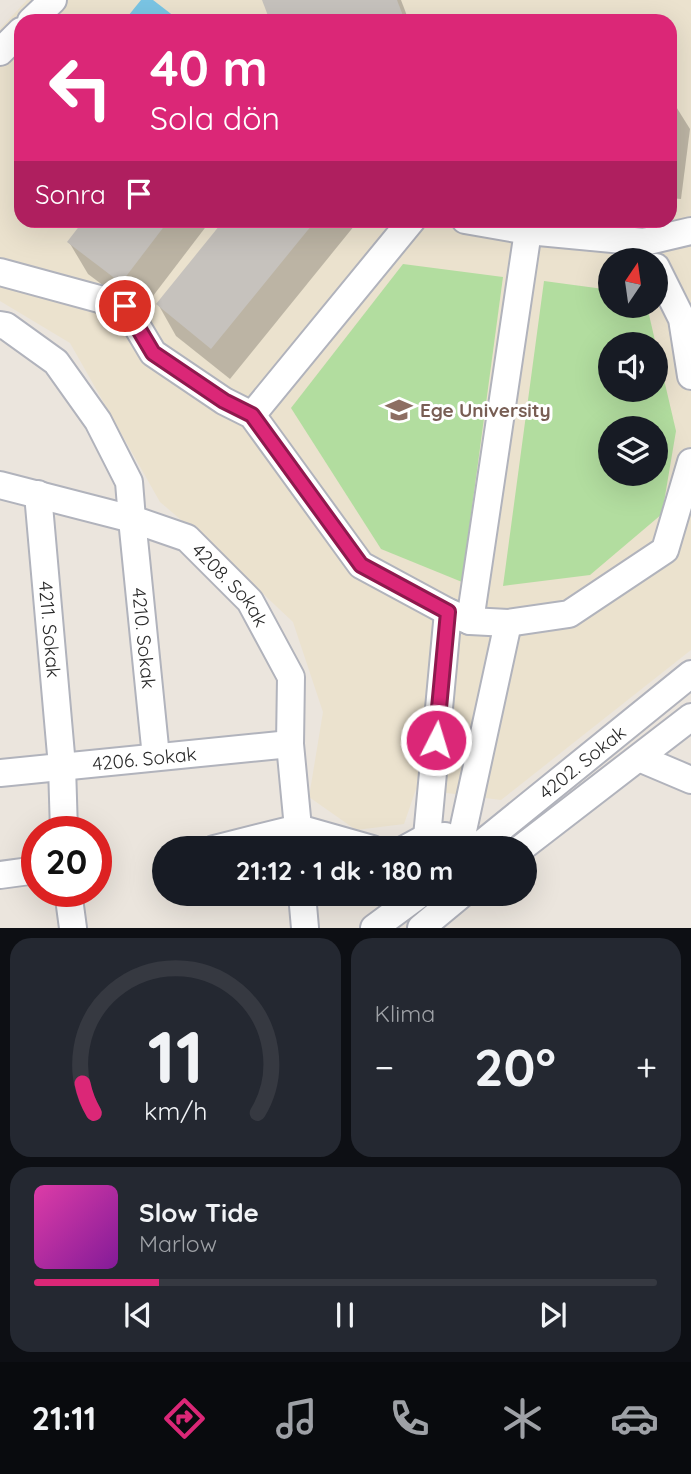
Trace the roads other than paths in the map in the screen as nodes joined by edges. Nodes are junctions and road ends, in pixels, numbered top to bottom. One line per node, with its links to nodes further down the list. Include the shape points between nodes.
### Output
1 (53, 0): 2 (street)
2 (39, 14)
3 (14, 38): 4 (street)
4 (0, 52)
5 (405, 228): 15 (street)
6 (511, 228): 7 (street)
7 (528, 231): 9 (street); 20 (street)
8 (691, 231): 10 (street)
9 (630, 248)
10 (654, 248)
11 (0, 272): 15 (street, via 125,306 153,353)
12 (668, 291): 14 (street, via 682,319)
13 (0, 325): 19 (street, via 56,362 98,421 129,482)
14 (691, 376)
15 (252, 415): 20 (street, via 361,565)
16 (691, 462): 21 (street, via 665,550 569,614)
17 (0, 485): 18 (street, 4208. Sokak)
18 (38, 495): 19 (street, 4208. Sokak); 27 (street, 4211. Sokak)
19 (132, 519): 24 (street, 4208. Sokak, via 187,538 250,601 291,677); 25 (street, 4210. Sokak)
20 (459, 617): 21 (street); 32 (street)
21 (508, 623): 33 (street)
22 (691, 674): 34 (street, 4202. Sokak)
23 (691, 717): 26 (street, 4202. Sokak)
24 (290, 744): 25 (street, 4206. Sokak); 31 (street, 4208. Sokak)
25 (156, 757): 27 (street, 4206. Sokak)
26 (639, 758): 29 (street); 35 (street, 4202. Sokak)
27 (62, 766): 28 (street, 4206. Sokak); 30 (street, 4211. Sokak)
28 (0, 773)
29 (691, 779)
30 (64, 816)
31 (299, 836)
32 (417, 836)
33 (475, 836)
34 (482, 836)
35 (537, 836)
36 (21, 872): 37 (street)
37 (0, 875)
38 (303, 906): 43 (street)
39 (404, 906): 44 (street)
40 (448, 906): 45 (street)
41 (70, 907): 42 (street)
42 (73, 928)
43 (304, 928)
44 (374, 928)
45 (421, 928)

